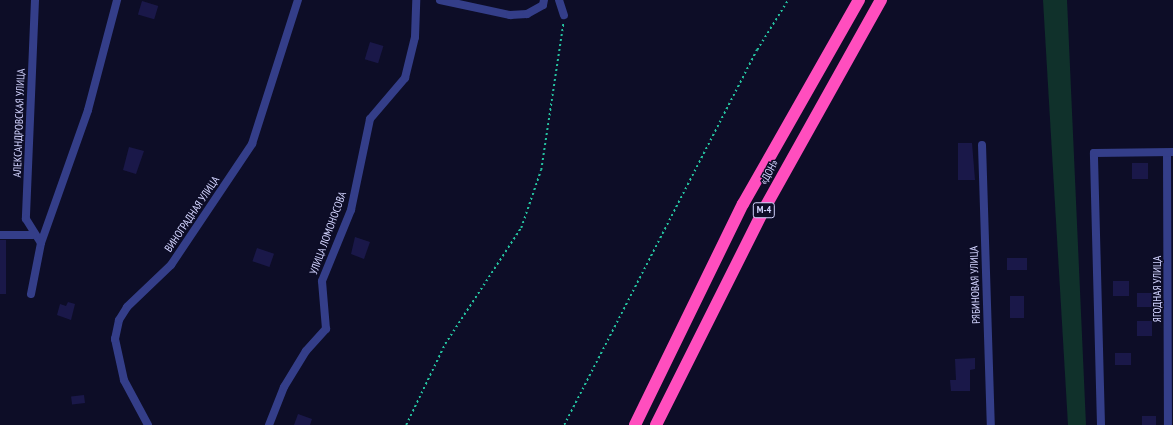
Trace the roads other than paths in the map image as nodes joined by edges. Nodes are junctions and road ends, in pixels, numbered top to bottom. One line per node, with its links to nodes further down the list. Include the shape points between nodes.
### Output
1 (35, 0): 14 (street, АЛЕКСАНДРОВСКАЯ УЛИЦА, via 26,219)
2 (117, 0): 15 (street, via 88,110)
3 (298, 0): 17 (street, ВИНОГРАДНАЯ УЛИЦА, via 252,144 171,265 127,307 119,320 115,339 124,380)
4 (416, 0): 18 (street, УЛИЦА ЛОМОНОСОВА, via 415,37 405,78 370,119 351,210 322,281 326,329 306,351 284,387)
5 (440, 0): 6 (street, via 510,15 527,14 543,5)
6 (544, 0)
7 (559, 0): 10 (street)
8 (859, 0): 19 (highway, «ДОН» / М-4, via 743,204)
9 (881, 0): 20 (highway, «ДОН» / М-4, via 763,211)
10 (564, 15)
11 (982, 145): 21 (street, РЯБИНОВАЯ УЛИЦА)
12 (1170, 152): 22 (street, via 1094,152); 23 (street, ЯГОДНАЯ УЛИЦА)
13 (0, 235): 14 (street)
14 (33, 236): 15 (street, АЛЕКСАНДРОВСКАЯ УЛИЦА)
15 (41, 243): 16 (street)
16 (31, 294)
17 (148, 425)
18 (269, 425)
19 (635, 425)
20 (656, 425)
21 (991, 425)
22 (1101, 425)
23 (1168, 425)

